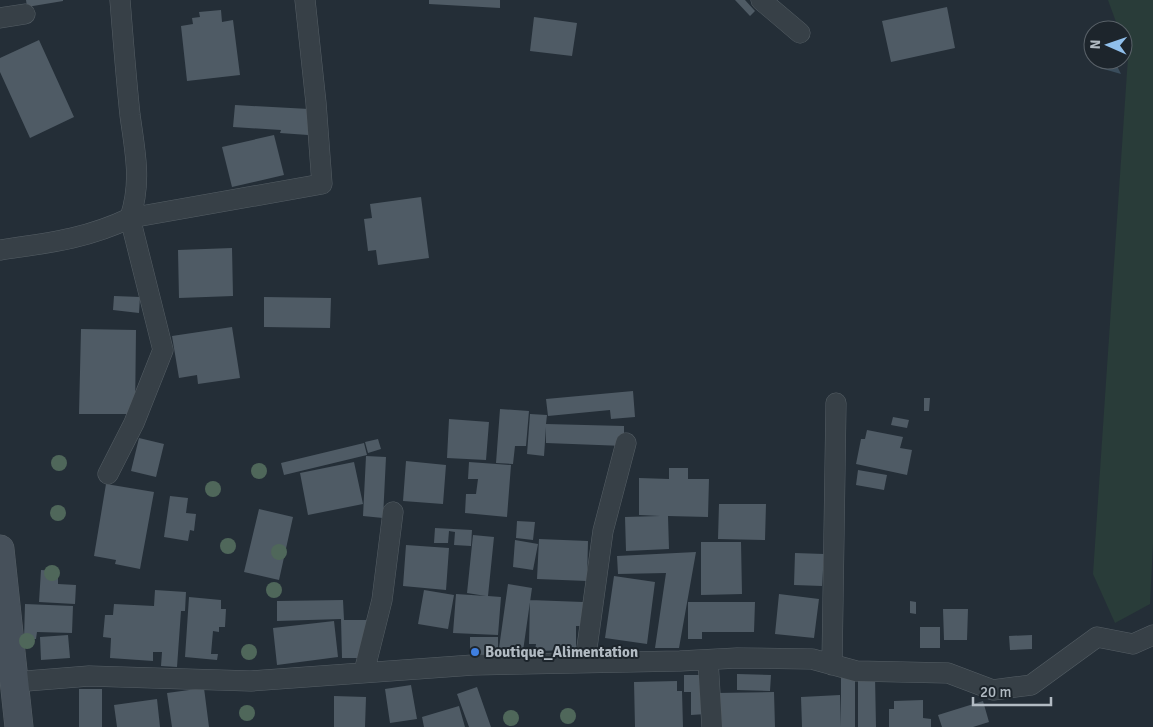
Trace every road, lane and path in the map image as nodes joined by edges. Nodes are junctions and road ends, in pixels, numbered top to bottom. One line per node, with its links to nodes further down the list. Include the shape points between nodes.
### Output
1 (120, 0): 7 (street, via 137,165 137,198)
2 (305, 0): 7 (street, via 322,184)
3 (761, 0): 6 (street)
4 (25, 14): 5 (street)
5 (0, 18)
6 (800, 33)
7 (130, 218): 8 (street, via 101,232); 11 (street, via 163,350 134,423)
8 (0, 250)
9 (836, 403): 17 (street)
10 (626, 444): 16 (street, via 603,531)
11 (108, 474)
12 (393, 512): 18 (street, via 382,600)
13 (0, 550): 19 (street)
14 (1153, 635): 17 (street, via 1133,644 1097,637 1031,685 993,690 948,672 856,672)
15 (708, 660): 16 (street); 17 (street, via 812,659); 21 (street)
16 (584, 662): 18 (street)
17 (832, 665)
18 (364, 672): 19 (street, via 251,681 89,676)
19 (14, 682): 20 (street)
20 (19, 727)
21 (712, 727)

